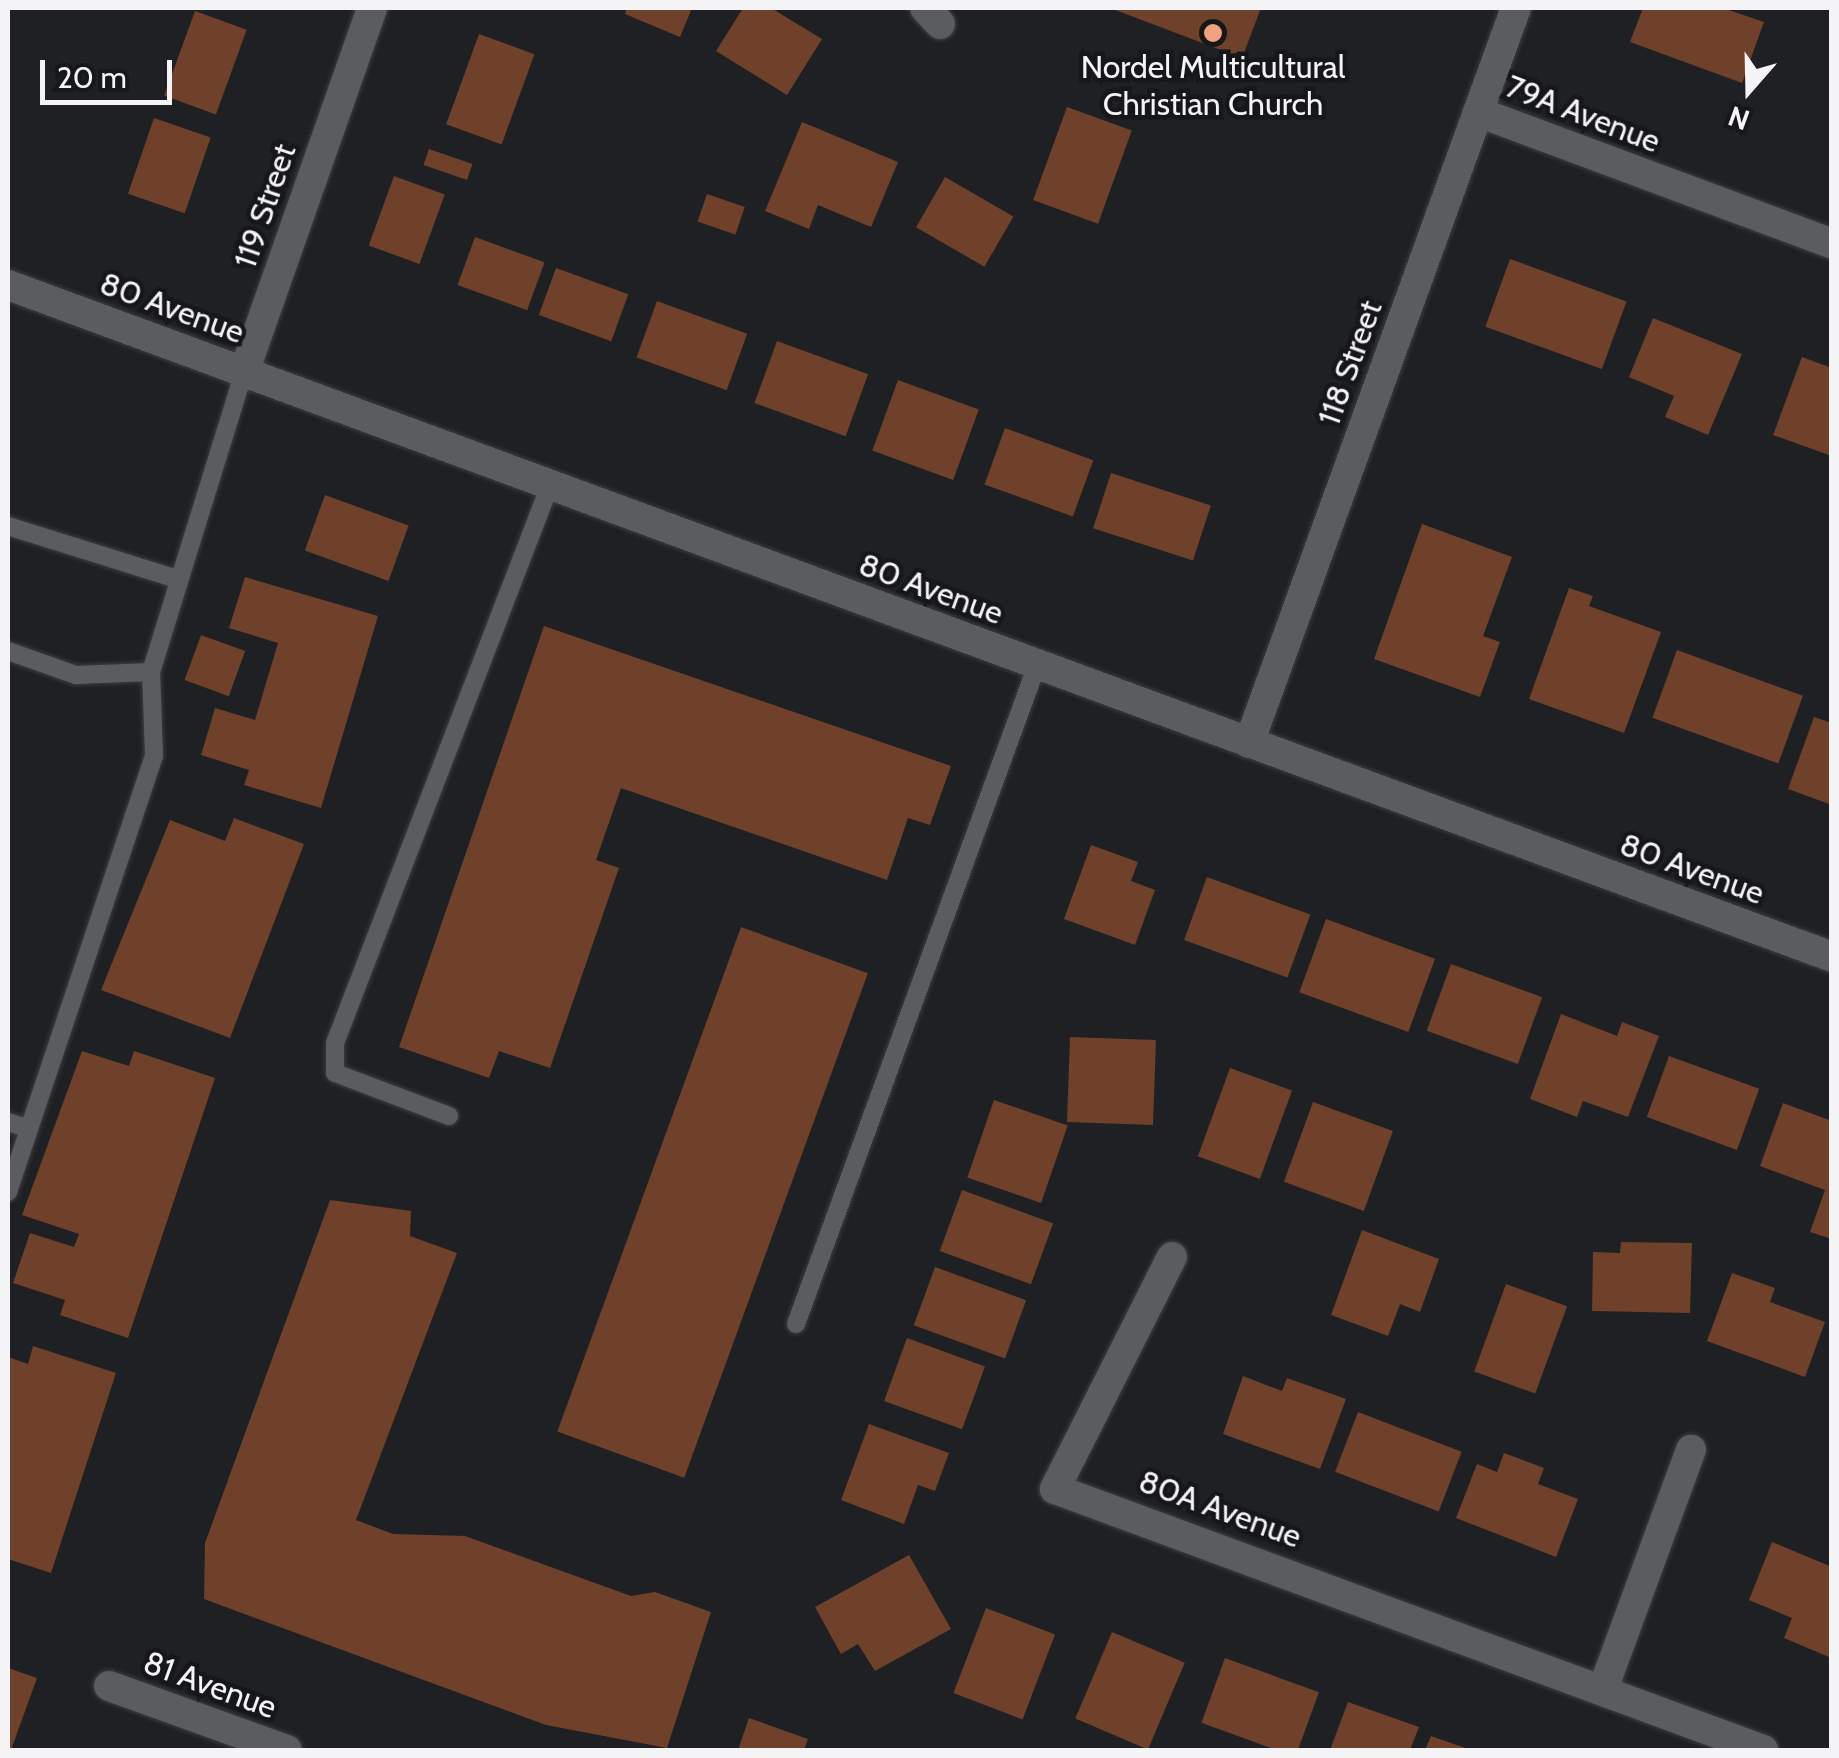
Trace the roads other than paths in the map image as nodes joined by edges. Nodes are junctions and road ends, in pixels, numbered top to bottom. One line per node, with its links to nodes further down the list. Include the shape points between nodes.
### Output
1 (372, 8): 6 (street, 119 Street)
2 (1516, 8): 3 (street, 118 Street)
3 (1478, 112): 4 (street, 79A Avenue); 13 (street, 118 Street)
4 (1832, 244)
5 (8, 284): 6 (street, 80 Avenue)
6 (244, 372): 7 (street, 80 Avenue); 9 (lane)
7 (550, 485): 11 (street, 80 Avenue); 15 (lane, via 334,1042 336,1072)
8 (8, 526): 9 (lane)
9 (178, 580): 12 (lane)
10 (8, 651): 12 (lane, via 76,674)
11 (1037, 665): 13 (street, 80 Avenue); 20 (lane)
12 (151, 672): 17 (lane, via 154,756)
13 (1250, 743): 14 (street, 80 Avenue)
14 (1832, 958)
15 (449, 1116)
16 (8, 1122): 17 (lane)
17 (29, 1129): 18 (lane)
18 (8, 1192)
19 (1172, 1256): 23 (street, 80A Avenue, via 1056,1489)
20 (796, 1324)
21 (1691, 1450): 23 (street)
22 (108, 1686): 24 (street, 81 Avenue)
23 (1603, 1689): 25 (street, 80A Avenue)
24 (287, 1750)
25 (1763, 1750)

